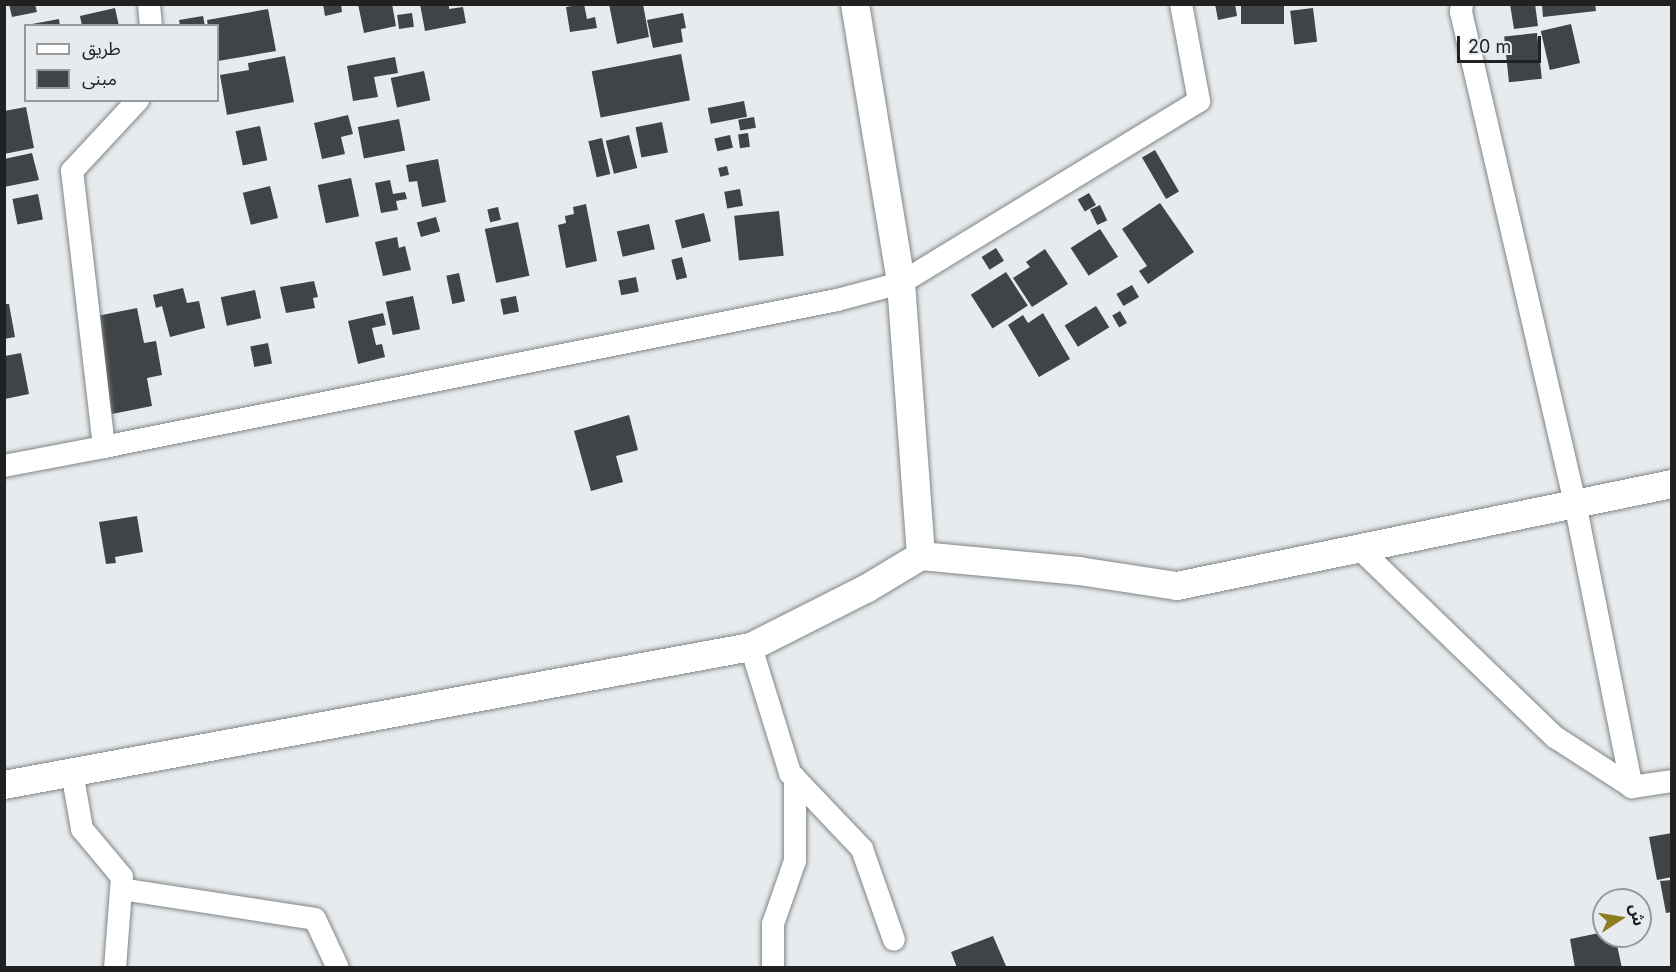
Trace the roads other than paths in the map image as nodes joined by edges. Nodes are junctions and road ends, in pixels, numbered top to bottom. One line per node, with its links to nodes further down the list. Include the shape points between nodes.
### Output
1 (149, 4): 5 (street)
2 (855, 4): 7 (street)
3 (1181, 4): 7 (street, via 1199,101)
4 (1462, 4): 11 (street)
5 (151, 24)
6 (136, 102): 8 (street, via 72,171)
7 (901, 283): 8 (street, via 837,300); 13 (street)
8 (104, 447): 9 (street)
9 (4, 466)
10 (1671, 484): 11 (street)
11 (1575, 503): 12 (street); 19 (street)
12 (1360, 549): 13 (street, via 1176,585); 19 (street, via 1555,736)
13 (921, 556): 14 (street, via 866,589)
14 (751, 647): 15 (street); 16 (street, via 790,773)
15 (72, 772): 18 (street); 20 (street, via 82,829 122,877)
16 (795, 778): 21 (street, via 862,849); 24 (street, via 795,861 773,924)
17 (1671, 781): 19 (street)
18 (4, 785)
19 (1632, 787)
20 (121, 889): 22 (street); 23 (street, via 315,919)
21 (894, 940)
22 (115, 968)
23 (338, 968)
24 (773, 968)

